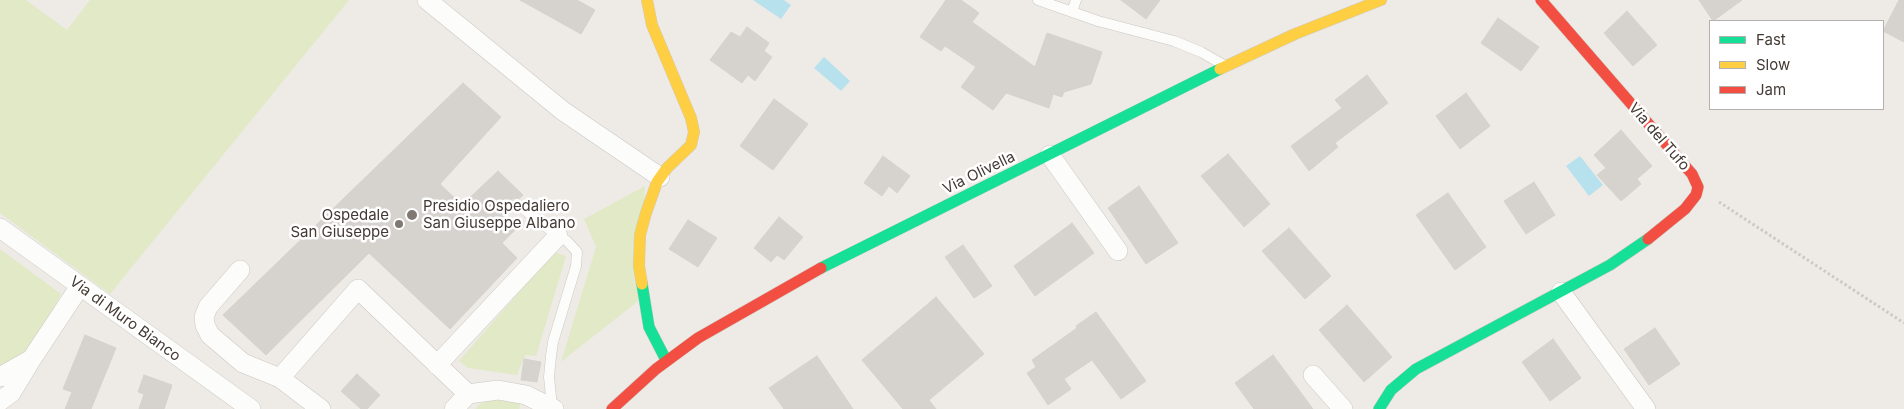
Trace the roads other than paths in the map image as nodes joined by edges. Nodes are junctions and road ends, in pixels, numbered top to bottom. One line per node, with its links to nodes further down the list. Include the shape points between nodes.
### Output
1 (427, 0): 10 (street, via 563,111)
2 (647, 0): 10 (street, via 652,25 694,132 691,145)
3 (1038, 0): 7 (lane)
4 (1076, 0): 7 (lane)
5 (1381, 0): 8 (street, Via Olivella)
6 (1541, 0): 17 (street, Via del Tufo, via 1692,174 1698,187 1686,209 1644,242)
7 (1072, 12): 8 (lane, via 1174,41)
8 (1225, 66): 9 (street, Via Olivella)
9 (1050, 155): 14 (street); 19 (street, Via Olivella, via 812,273 731,318)
10 (660, 177): 19 (street, via 641,229 639,255 649,327)
11 (517, 204): 13 (lane)
12 (0, 228): 16 (street, Via di Muro Bianco)
13 (558, 236): 20 (street); 26 (lane, via 577,252 549,368)
14 (1118, 252)
15 (240, 270): 23 (street, via 208,308 205,325 210,335 243,363)
16 (80, 286): 18 (street); 27 (street, Via di Muro Bianco)
17 (1561, 292): 32 (street, Via del Tufo, via 1416,369 1391,390); 33 (street)
18 (31, 360): 22 (street); 25 (street, via 11,393)
19 (666, 360): 30 (street, Via Olivella)
20 (437, 364): 23 (street, via 358,290); 24 (street)
21 (1313, 375): 31 (street)
22 (0, 378)
23 (280, 378): 28 (street)
24 (468, 394): 26 (street, via 506,391 526,395); 29 (street)
25 (0, 401)
26 (553, 408)
27 (251, 409)
28 (321, 409)
29 (454, 409)
30 (612, 409)
31 (1342, 409)
32 (1379, 409)
33 (1646, 409)

